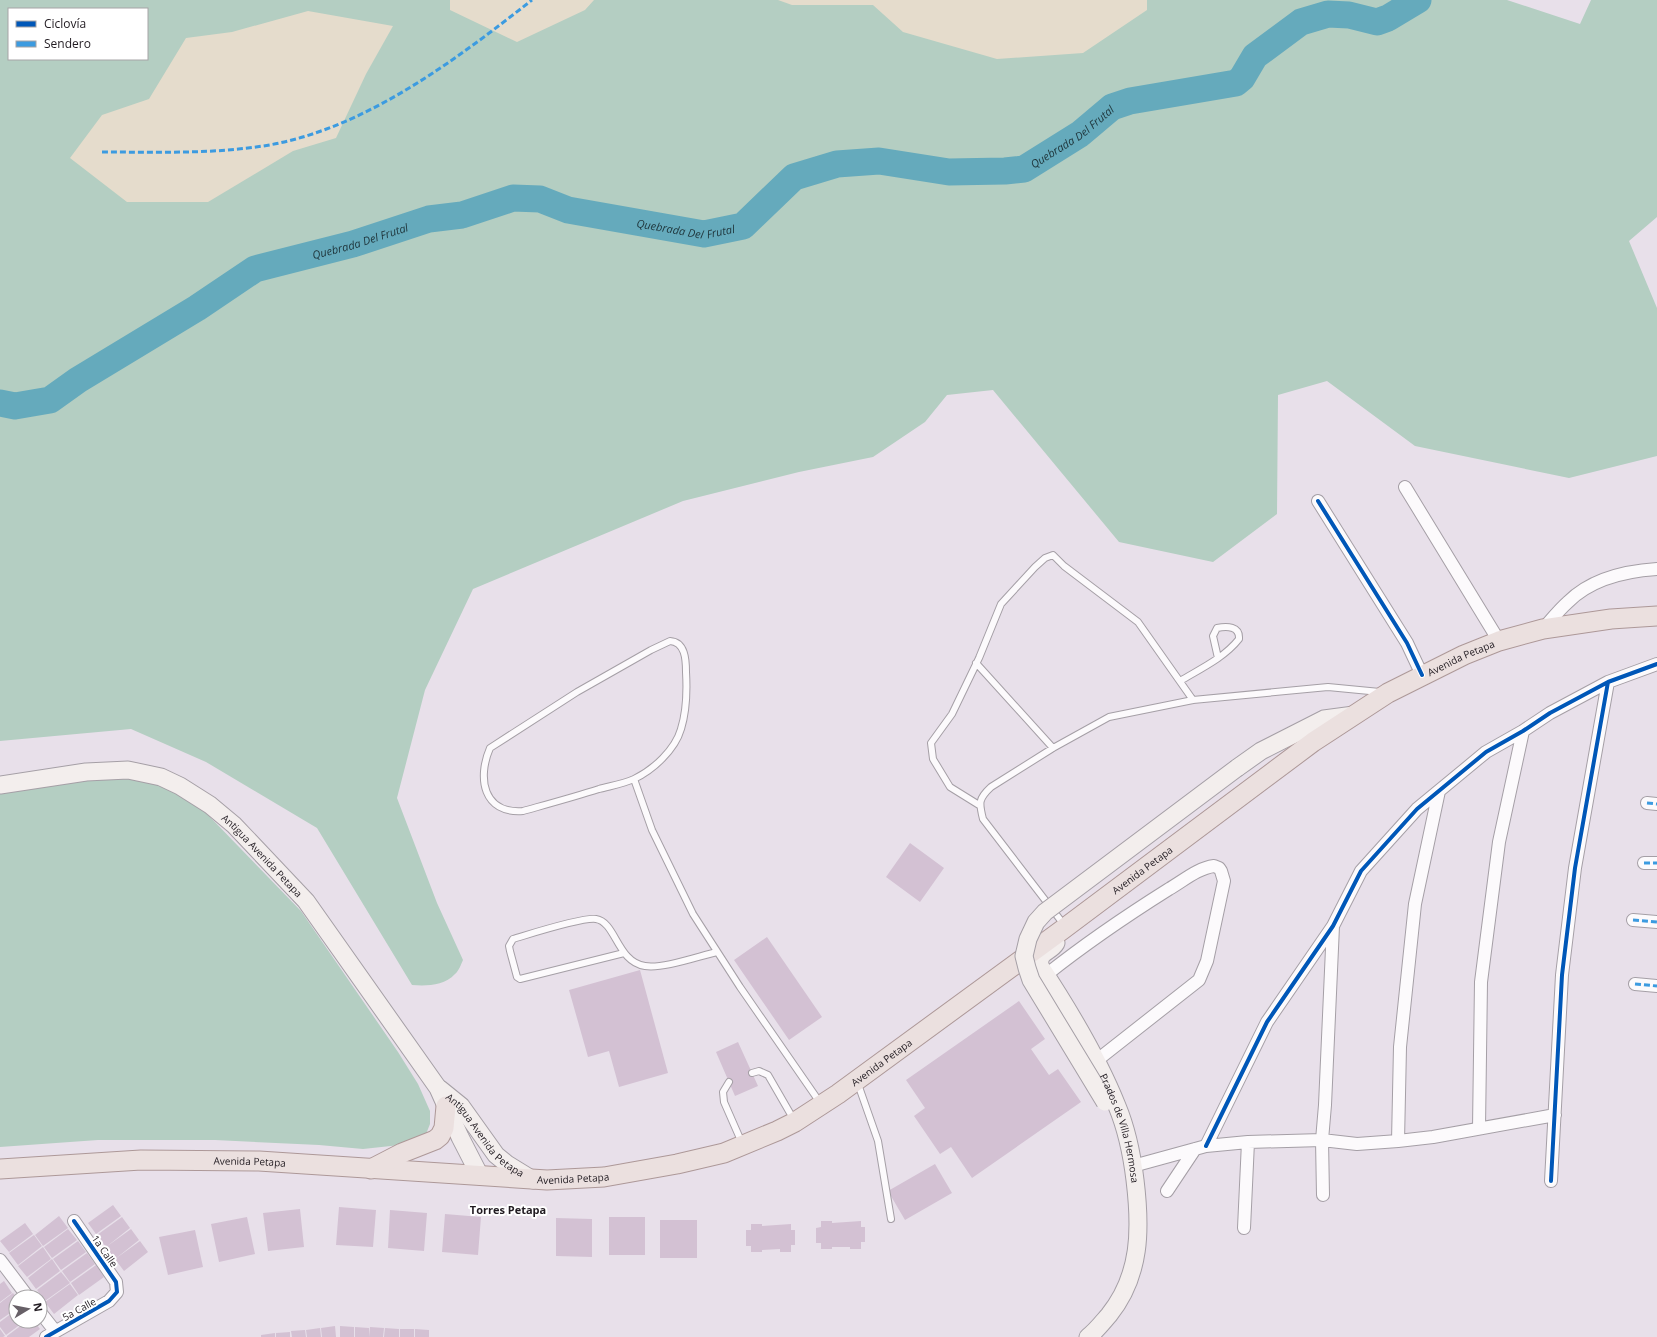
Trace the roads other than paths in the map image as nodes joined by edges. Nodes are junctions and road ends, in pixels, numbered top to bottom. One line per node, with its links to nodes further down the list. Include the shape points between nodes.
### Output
1 (1405, 487): 6 (street)
2 (1318, 501): 10 (street, via 1406,643)
3 (1657, 569): 5 (street, via 1613,576 1590,585 1569,601)
4 (1657, 616): 5 (main road, Avenida Petapa)
5 (1543, 629): 6 (main road, Avenida Petapa)
6 (1499, 641): 10 (main road, Avenida Petapa)
7 (1218, 658): 7 (lane, via 1214,636 1217,628 1234,628 1239,639 1230,651); 11 (lane)
8 (976, 663): 11 (lane, via 1001,604 1035,567 1053,555 1138,622); 17 (lane); 21 (lane, via 952,714 931,743 933,759 950,787)
9 (1657, 664): 12 (street)
10 (1422, 675): 13 (main road, Avenida Petapa)
11 (1180, 681): 14 (lane)
12 (1608, 682): 16 (street, via 1550,713); 40 (street, via 1576,868 1562,975)
13 (1388, 693): 14 (lane, via 1328,687); 15 (main road, Avenida Petapa)
14 (1193, 700): 17 (lane, via 1109,717)
15 (1354, 715): 27 (main road, Avenida Petapa, via 1313,742); 46 (main road, bridge, via 1324,719 1261,751 1045,912 1029,934 1024,956 1031,980)
16 (1523, 731): 20 (street, via 1486,752); 42 (street, via 1499,842 1481,982)
17 (1053, 748): 21 (lane, via 991,787 982,796)
18 (634, 779): 18 (lane, via 654,766 673,747 681,730 686,669 683,650 676,642 670,641 652,650 577,692 490,748 483,772 486,791 493,802 514,812 523,812); 28 (lane, via 661,851 693,914)
19 (0, 785): 37 (main road, Antigua Avenida Petapa, via 86,772 128,770 161,777 210,805 234,825 306,902)
20 (1439, 791): 26 (street, via 1417,809 1362,871); 44 (street, via 1415,904 1400,1046)
21 (979, 805): 27 (lane, via 983,819)
22 (1644, 863): 23 (street)
23 (1657, 863)
24 (1633, 920): 25 (street)
25 (1657, 922)
26 (1333, 926): 43 (street); 48 (street, via 1267,1022)
27 (1064, 929): 30 (main road, Prados de Villa Hermosa, via 1055,945 1039,959); 35 (main road, Avenida Petapa)
28 (717, 952): 29 (lane, via 650,967 633,963); 38 (lane)
29 (624, 953): 29 (lane, via 606,925 598,919 583,920 513,939 509,946 517,977 520,979)
30 (1046, 975): 33 (main road, Prados de Villa Hermosa); 33 (street, via 1125,917 1199,871 1214,866 1223,874 1207,961 1199,980)
31 (1635, 984): 32 (street)
32 (1657, 986)
33 (1096, 1061): 46 (main road, Prados de Villa Hermosa, via 1118,1107)
34 (752, 1073): 41 (lane, via 759,1071 768,1075)
35 (857, 1080): 38 (main road, Avenida Petapa); 57 (lane, via 878,1141)
36 (729, 1082): 47 (lane, via 723,1092 724,1102)
37 (438, 1088): 39 (main road, Antigua Avenida Petapa); 53 (main road, Antigua Avenida Petapa, via 461,1106 496,1155)
38 (822, 1105): 41 (main road, Avenida Petapa)
39 (446, 1106): 51 (main road, via 444,1128 440,1136); 52 (main road, Antigua Avenida Petapa)
40 (1555, 1114): 42 (street); 54 (street)
41 (795, 1122): 47 (main road, Avenida Petapa)
42 (1479, 1128): 44 (street, via 1433,1138)
43 (1322, 1140): 44 (street, via 1357,1144); 45 (street); 56 (street)
44 (1398, 1141)
45 (1248, 1142): 48 (street); 59 (street)
46 (1129, 1145): 49 (main road, Prados de Villa Hermosa)
47 (744, 1146): 53 (main road, Avenida Petapa, via 677,1164 604,1177)
48 (1200, 1148): 49 (street); 55 (street)
49 (1133, 1166): 64 (main road, Prados de Villa Hermosa, via 1138,1210 1133,1268 1128,1285 1114,1309)
50 (0, 1169): 51 (main road, Avenida Petapa, via 141,1160 192,1160 258,1161)
51 (371, 1169): 52 (main road, Avenida Petapa)
52 (480, 1176): 53 (main road, Avenida Petapa)
53 (533, 1180)
54 (1551, 1181)
55 (1168, 1191)
56 (1323, 1195)
57 (891, 1218)
58 (74, 1221): 62 (street, 1a Calle, via 116,1282)
59 (1244, 1228)
60 (0, 1260): 61 (street)
61 (22, 1289)
62 (117, 1292): 63 (street, 5a Calle, via 109,1301)
63 (51, 1334)
64 (1088, 1337)

